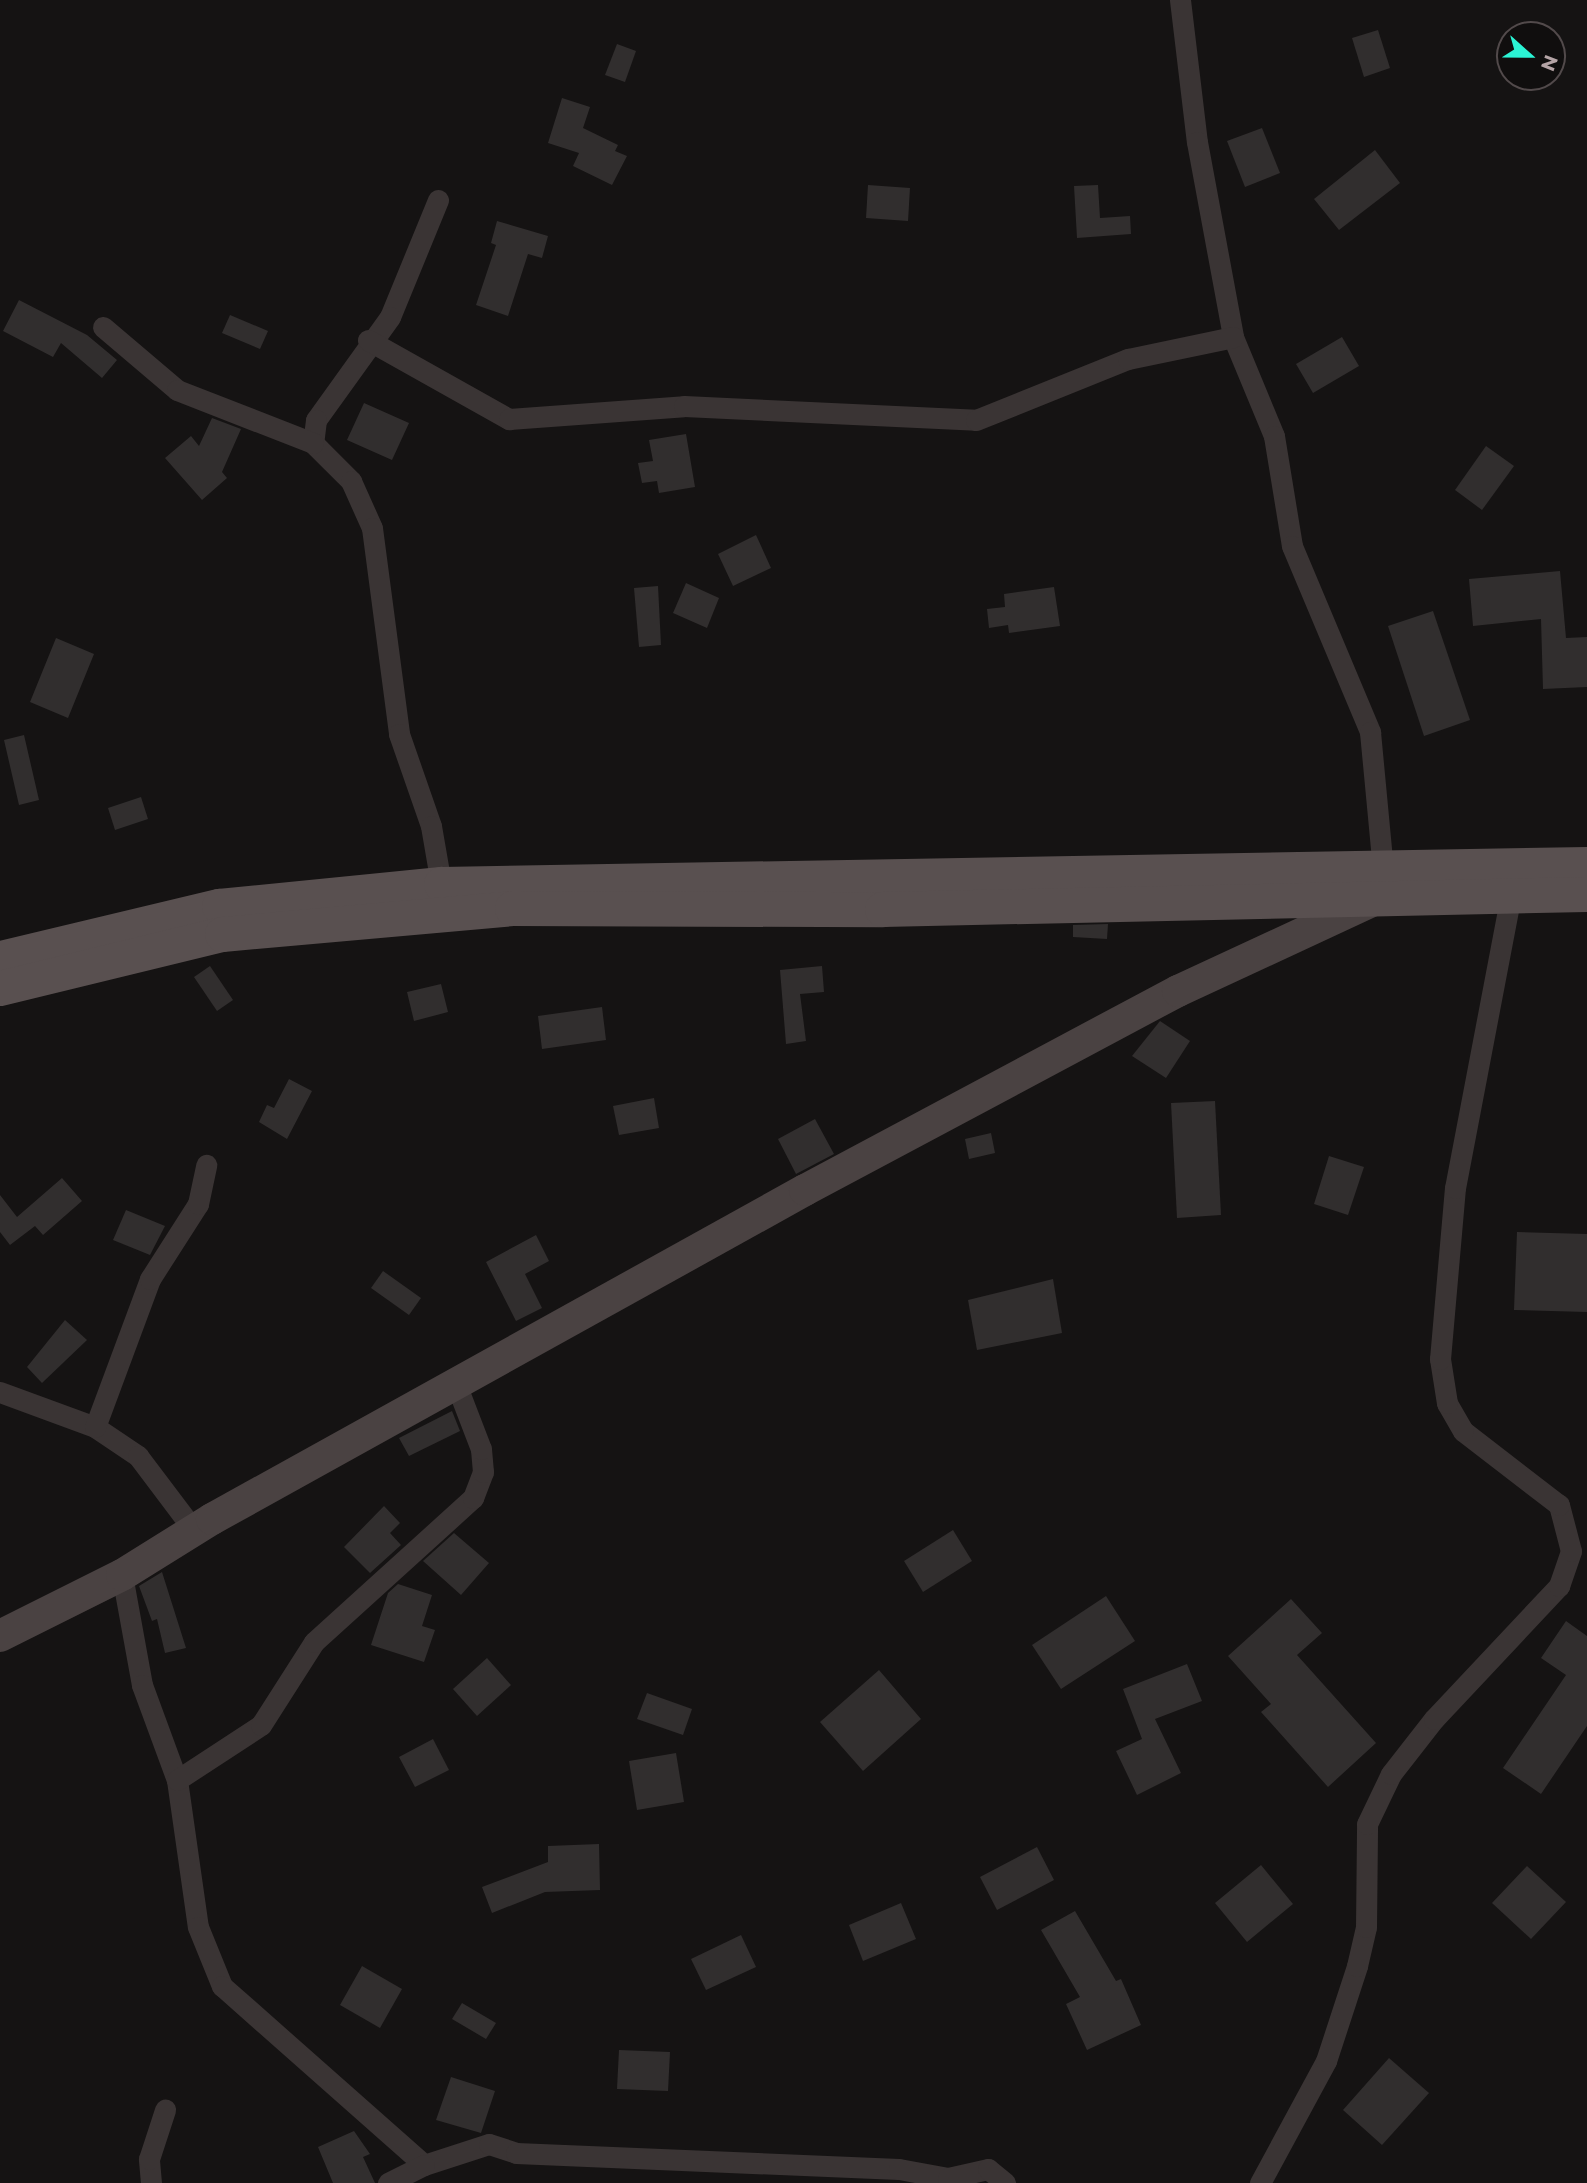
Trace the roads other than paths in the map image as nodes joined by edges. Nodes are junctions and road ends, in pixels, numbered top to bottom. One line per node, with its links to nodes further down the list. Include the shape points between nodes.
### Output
1 (1181, 0): 4 (street, via 1197,142)
2 (438, 200): 5 (street, via 390,317)
3 (103, 327): 6 (street, via 177,390)
4 (1233, 337): 5 (street, via 1128,359 976,420 684,406 509,419); 8 (street, via 1274,436 1292,546 1370,732)
5 (369, 340): 6 (street, via 316,420)
6 (313, 443): 9 (street, via 351,481 372,528 399,734 432,826)
7 (1587, 864): 8 (main road)
8 (1382, 883): 10 (main road); 12 (main road); 16 (main road)
9 (441, 884): 10 (main road); 13 (main road, via 219,906)
10 (1093, 887): 14 (main road, via 440,912 222,934)
11 (1587, 894): 12 (main road)
12 (1511, 895): 20 (street, via 1455,1188 1440,1359 1447,1403 1463,1431 1559,1505)
13 (0, 958)
14 (0, 988)
15 (206, 1165): 18 (street, via 198,1204 150,1279)
16 (456, 1384): 19 (main road); 23 (street, via 481,1449 483,1472 473,1498 314,1642 261,1724)
17 (0, 1392): 18 (street)
18 (95, 1427): 19 (street, via 138,1456)
19 (194, 1529): 21 (main road)
20 (1582, 1551): 29 (street, via 1559,1586 1434,1719 1391,1774 1367,1824 1366,1927 1357,1966 1326,2061)
21 (122, 1575): 22 (main road); 23 (street, via 142,1685)
22 (0, 1636)
23 (177, 1780): 25 (street, via 198,1927 222,1986)
24 (165, 2110): 26 (street, via 149,2159)
25 (424, 2165): 27 (street); 28 (street, via 489,2144 516,2153 899,2169 948,2178 988,2169)
26 (151, 2183)
27 (388, 2183)
28 (1004, 2183)
29 (1260, 2183)

